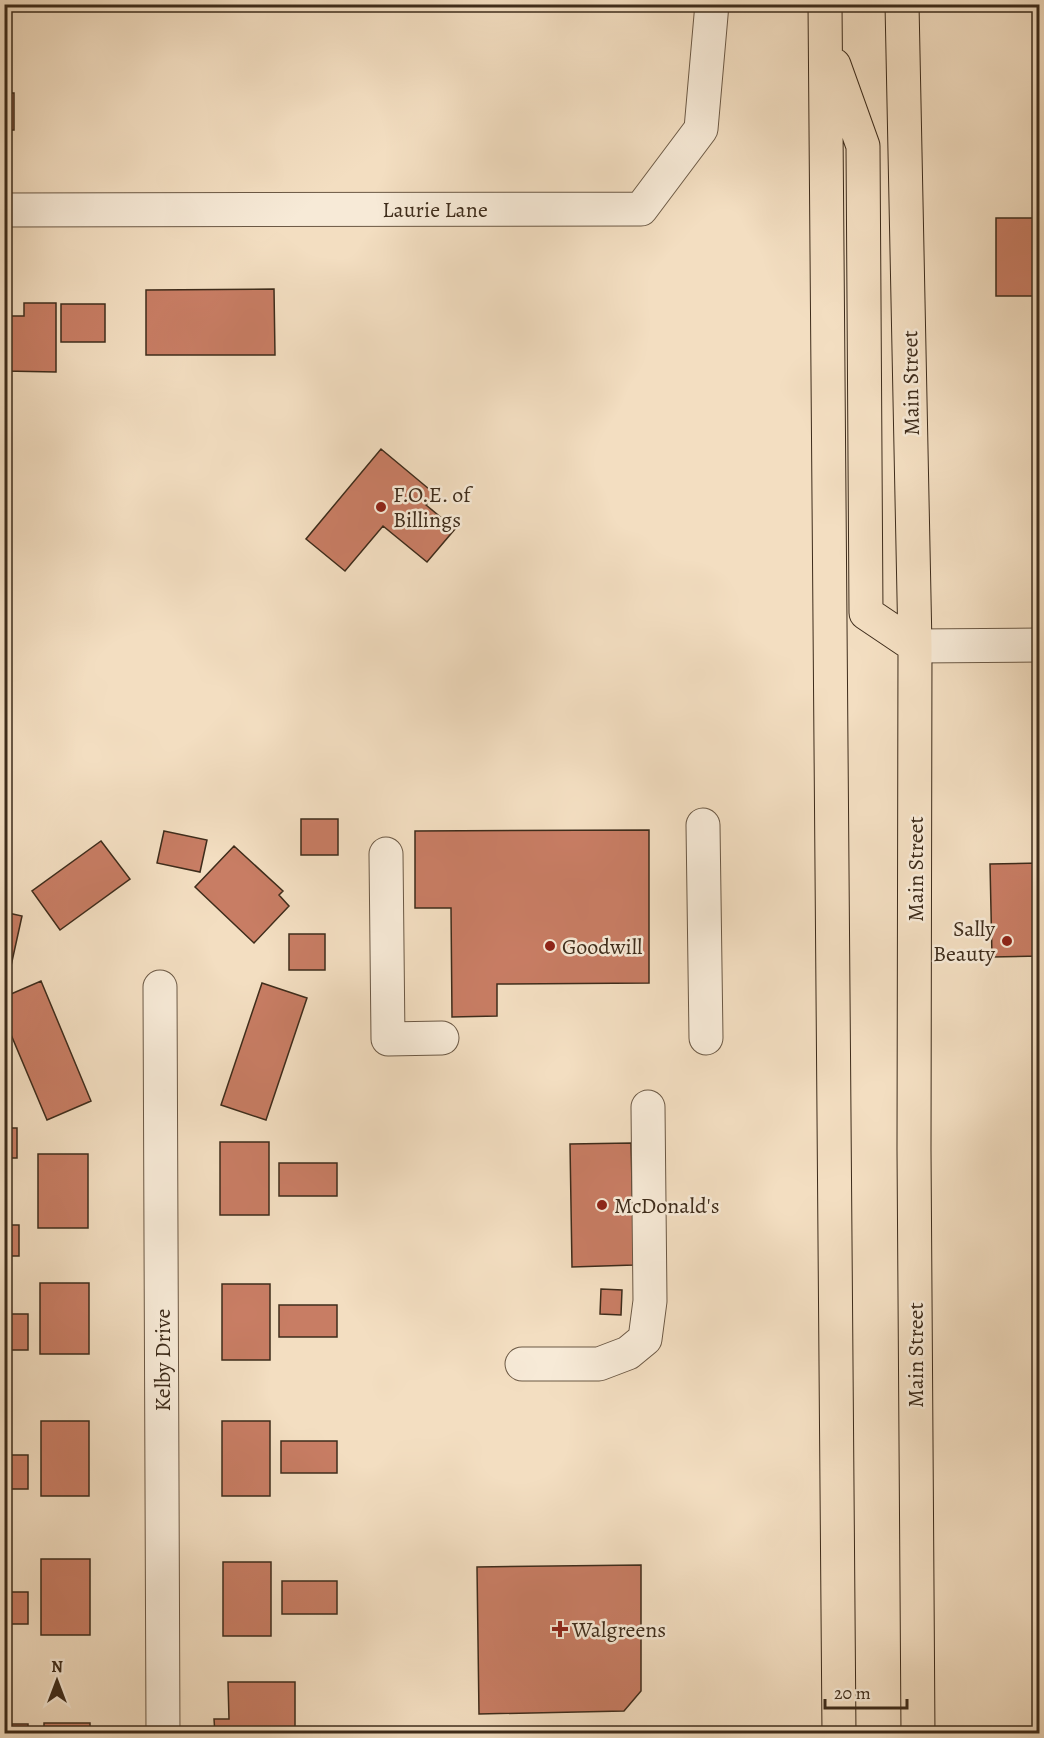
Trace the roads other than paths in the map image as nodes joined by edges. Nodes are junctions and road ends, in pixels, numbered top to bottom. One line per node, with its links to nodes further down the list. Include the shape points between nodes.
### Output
1 (712, 4): 5 (street, Laurie Lane, via 701,129 641,209)
2 (825, 4): 4 (main road)
3 (902, 4): 7 (main road, Main Street)
4 (825, 41): 7 (main road, via 863,146 866,613); 16 (main road)
5 (4, 210)
6 (1040, 645): 7 (street)
7 (915, 646): 17 (main road, Main Street)
8 (704, 825): 12 (street)
9 (386, 854): 11 (street, via 388,1039)
10 (160, 987): 15 (street, Kelby Drive)
11 (442, 1038)
12 (706, 1038)
13 (648, 1107): 14 (street, via 650,1301 645,1339 628,1353 599,1365)
14 (522, 1365)
15 (163, 1734)
16 (839, 1734)
17 (918, 1734)

